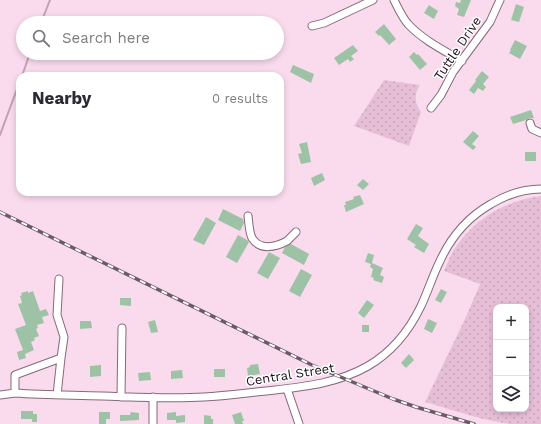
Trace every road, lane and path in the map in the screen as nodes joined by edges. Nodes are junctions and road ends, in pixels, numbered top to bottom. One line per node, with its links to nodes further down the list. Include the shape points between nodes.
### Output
1 (373, 0): 4 (street)
2 (394, 0): 5 (street, via 408,23 420,35)
3 (500, 0): 5 (street, Tuttle Drive, via 490,22)
4 (312, 26)
5 (462, 61): 6 (street, Tuttle Drive)
6 (431, 108)
7 (530, 123): 8 (street, via 532,130)
8 (541, 133)
9 (541, 188): 15 (street, Central Street, via 521,191 497,200 466,222 440,260 408,330 381,358 342,378)
10 (248, 216): 11 (street, via 252,237 261,246 279,245)
11 (296, 232)
12 (59, 279): 14 (street, via 57,315 64,337)
13 (122, 328): 19 (street)
14 (61, 358): 16 (street, via 15,375); 18 (street)
15 (288, 389): 20 (street, Central Street, via 204,397); 22 (street)
16 (15, 394): 17 (street, Central Street); 18 (street, Central Street)
17 (0, 395)
18 (57, 395): 19 (street, Central Street)
19 (121, 397): 20 (street, Central Street)
20 (154, 397): 21 (street)
21 (153, 424)
22 (299, 424)

